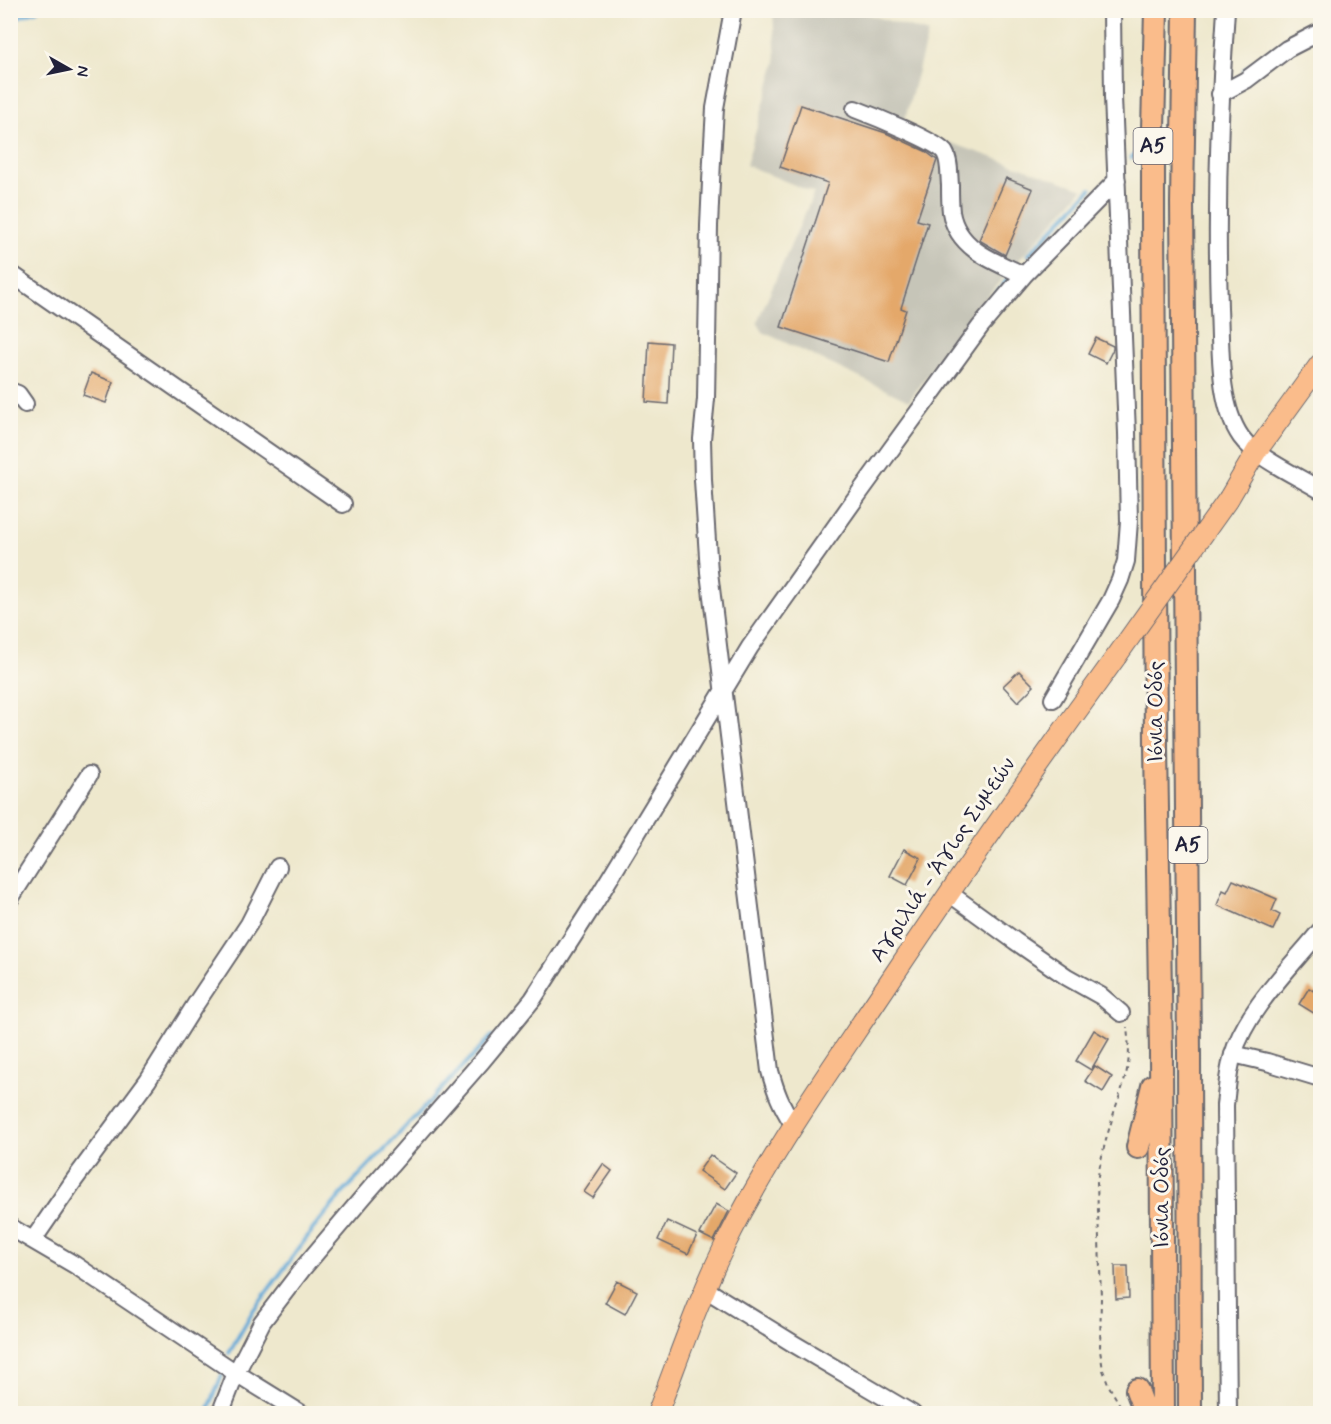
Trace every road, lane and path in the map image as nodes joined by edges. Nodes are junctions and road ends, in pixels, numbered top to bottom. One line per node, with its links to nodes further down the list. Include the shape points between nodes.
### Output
1 (733, 10): 18 (street, via 715,119 702,439 708,572)
2 (1112, 10): 9 (street)
3 (1156, 10): 26 (highway, Ιόνια Οδός / Α5, via 1153,216)
4 (1185, 10): 43 (highway, Ιόνια Οδός / Α5, via 1182,203)
5 (1226, 10): 7 (street)
6 (1320, 32): 7 (street)
7 (1220, 94): 15 (street, via 1221,361 1226,403 1242,438)
8 (855, 109): 11 (street, via 939,146 948,162 951,214 958,232 984,257)
9 (1117, 180): 11 (street); 19 (street, via 1127,433 1126,561 1112,600)
10 (10, 273): 17 (street)
11 (1024, 275): 18 (street, via 980,327 819,548)
12 (1320, 364): 15 (main road, Αγριλιά - Άγιος Συμεών)
13 (10, 391): 14 (street)
14 (25, 404)
15 (1256, 452): 16 (street); 22 (main road, Αγριλιά - Άγιος Συμεών, bridge, via 1229,498)
16 (1320, 490)
17 (343, 504)
18 (723, 691): 29 (street, via 770,1071 777,1096); 34 (street, via 533,999 304,1267 262,1322)
19 (1053, 699)
20 (89, 775): 23 (street)
21 (278, 867): 32 (street, via 249,924 148,1080)
22 (949, 893): 25 (street); 29 (main road, Αγριλιά - Άγιος Συμεών)
23 (10, 899)
24 (1320, 931): 27 (street, via 1262,1001)
25 (1121, 1013): 40 (path, via 1129,1062 1100,1164 1097,1204 1100,1350 1109,1386)
26 (1161, 1053): 30 (highway); 42 (highway, Ιόνια Οδός / Α5)
27 (1233, 1054): 28 (street); 44 (street, via 1225,1105)
28 (1320, 1078)
29 (793, 1124): 33 (main road, Αγριλιά - Άγιος Συμεών, via 757,1184)
30 (1137, 1147)
31 (10, 1227): 32 (street)
32 (33, 1239): 34 (street)
33 (705, 1289): 38 (main road, Αγριλιά - Άγιος Συμεών); 39 (street)
34 (236, 1373): 36 (street); 37 (street)
35 (1137, 1390): 41 (highway)
36 (220, 1413)
37 (302, 1413)
38 (657, 1413)
39 (913, 1413)
40 (1125, 1413)
41 (1146, 1413)
42 (1163, 1413)
43 (1190, 1413)
44 (1228, 1413)

